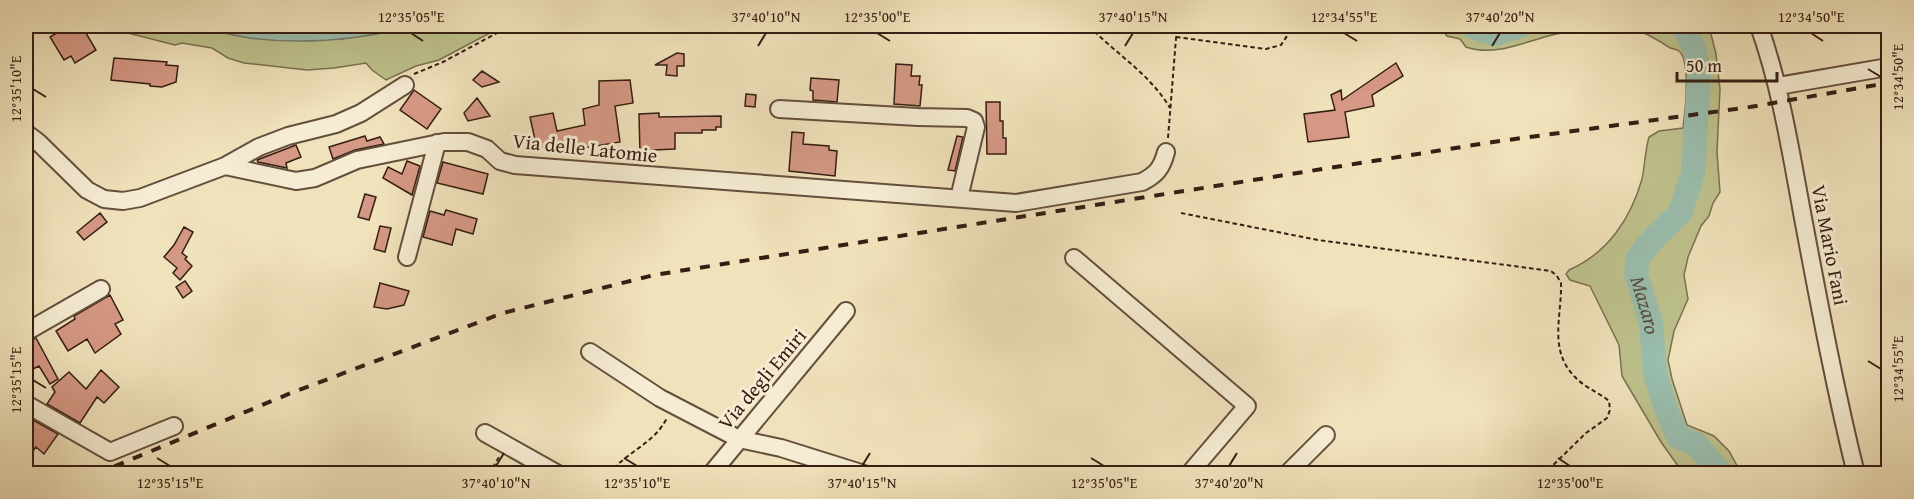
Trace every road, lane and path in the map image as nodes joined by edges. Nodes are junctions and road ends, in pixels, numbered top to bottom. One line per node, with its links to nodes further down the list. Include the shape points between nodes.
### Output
1 (510, 26): 8 (path, via 413,74)
2 (1089, 26): 10 (path, via 1152,82)
3 (1177, 26): 6 (path)
4 (1759, 26): 9 (street, Via Mario Fani)
5 (1289, 33): 6 (path, via 1281,45 1266,49)
6 (1176, 37): 10 (path)
7 (1888, 67): 9 (street)
8 (405, 85): 15 (street, via 361,113 259,147)
9 (1778, 86): 37 (street, Via Mario Fani, via 1815,286)
10 (1170, 108): 14 (path)
11 (779, 109): 16 (street, via 974,121 976,127)
12 (26, 133): 15 (street, via 87,190 104,199 140,198)
13 (437, 143): 15 (street, Via delle Latomie, via 357,160 315,178 296,181); 16 (street, Via delle Latomie, via 468,142 487,149 500,161 515,165); 18 (street)
14 (1166, 152): 16 (street, Via delle Latomie, via 1163,165 1153,176 1115,188 1016,203)
15 (225, 166)
16 (959, 198)
17 (1181, 213): 36 (path, via 1318,240 1551,271 1561,283 1559,352 1575,377 1610,401 1610,410 1607,418)
18 (407, 257)
19 (1074, 258): 34 (street, via 1247,406)
20 (100, 289): 22 (street)
21 (846, 311): 29 (street, Via degli Emiri)
22 (26, 332)
23 (590, 352): 25 (street)
24 (26, 404): 26 (street, via 110,452)
25 (673, 404): 29 (street); 31 (path, via 660,430)
26 (174, 426)
27 (485, 433): 30 (street)
28 (1326, 435): 35 (street)
29 (739, 439): 32 (street, Via degli Emiri); 33 (street)
30 (558, 474)
31 (609, 474)
32 (711, 474)
33 (864, 474)
34 (1189, 474)
35 (1287, 474)
36 (1544, 474)
37 (1856, 474)

